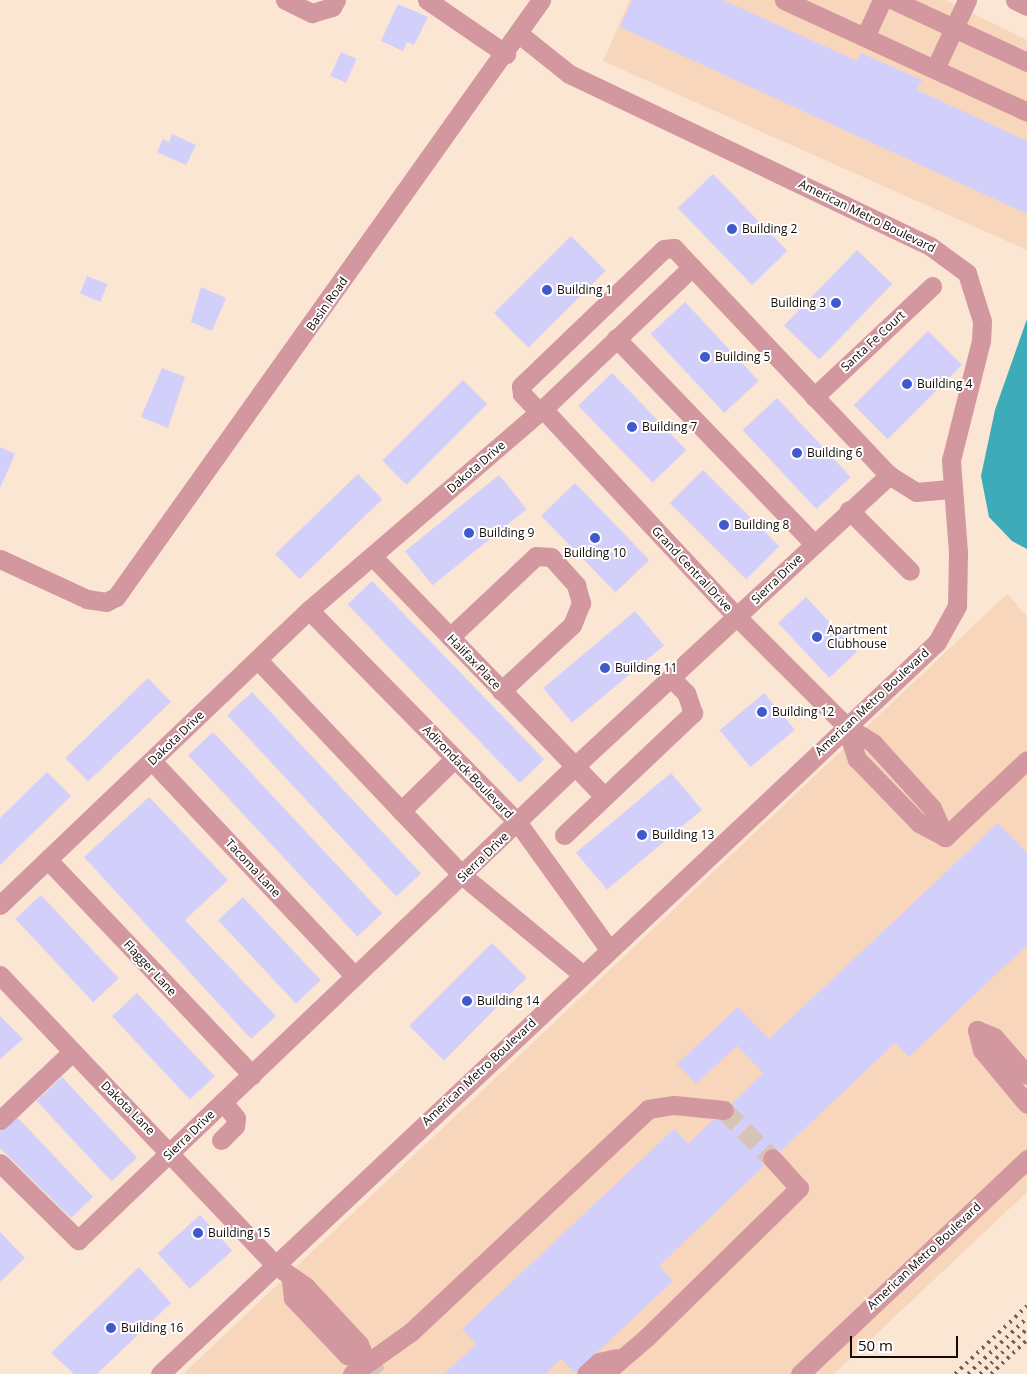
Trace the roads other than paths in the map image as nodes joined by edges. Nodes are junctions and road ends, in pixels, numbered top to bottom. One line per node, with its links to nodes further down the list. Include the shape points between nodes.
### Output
1 (285, 0): 2 (street, via 312,13 332,7)
2 (336, 0)
3 (427, 0): 14 (street)
4 (541, 0): 12 (street, Basin Road)
5 (784, 0): 13 (street)
6 (882, 0): 13 (street)
7 (892, 0): 11 (street)
8 (967, 0): 11 (street)
9 (1014, 0): 10 (street)
10 (1027, 6)
11 (954, 28): 15 (street); 16 (street)
12 (519, 34): 14 (street, Basin Road); 24 (street, American Metro Boulevard, via 568,73 930,246 967,273 982,313 981,341 951,460)
13 (865, 37): 16 (street)
14 (506, 54): 28 (street, Basin Road, via 124,589 106,602 87,599)
15 (1027, 62)
16 (935, 69): 17 (street)
17 (1027, 112)
18 (692, 267): 20 (street, Dakota Drive); 21 (street); 22 (street, Grand Central Drive, via 674,248 664,249 521,386 522,394)
19 (932, 286): 21 (street, Santa Fe Court)
20 (616, 338): 22 (street, Dakota Drive); 26 (street)
21 (814, 397): 23 (street)
22 (541, 410): 27 (street, Dakota Drive); 31 (street, Grand Central Drive)
23 (889, 475): 24 (street, via 916,492); 25 (street, Sierra Drive)
24 (950, 489): 36 (street, American Metro Boulevard, via 958,552 954,616 937,642)
25 (849, 510): 26 (street, Sierra Drive); 29 (street)
26 (814, 544): 31 (street, Sierra Drive)
27 (373, 557): 30 (street, Dakota Drive); 32 (street, Halifax Place)
28 (0, 559)
29 (910, 571)
30 (309, 610): 33 (street, Dakota Drive); 37 (street, Adirondack Boulevard)
31 (737, 617): 34 (street, Sierra Drive); 36 (street, Grand Central Drive)
32 (450, 637): 35 (street, Halifax Place); 35 (street, via 536,556 550,556 576,585 581,603 572,626)
33 (258, 660): 39 (street, Dakota Drive); 42 (street)
34 (671, 678): 40 (street, Sierra Drive); 41 (street, via 686,694 693,713)
35 (501, 691): 40 (street, Halifax Place)
36 (846, 726): 38 (street, via 857,759 919,824 945,837); 48 (street, American Metro Boulevard)
37 (454, 759): 42 (street); 43 (street, Adirondack Boulevard)
38 (1027, 760)
39 (152, 761): 45 (street, Dakota Drive); 51 (street, Tacoma Lane)
40 (574, 766): 41 (street, Halifax Place); 43 (street, Sierra Drive)
41 (604, 796): 44 (street)
42 (401, 811): 46 (street)
43 (518, 824): 46 (street, Sierra Drive); 48 (street, Adirondack Boulevard)
44 (564, 835)
45 (49, 861): 47 (street, Dakota Drive); 53 (street, Flagger Lane)
46 (463, 876): 49 (street); 51 (street, Sierra Drive)
47 (0, 905)
48 (609, 949): 49 (street, American Metro Boulevard)
49 (582, 974): 64 (street, American Metro Boulevard)
50 (0, 975): 52 (street, Dakota Lane)
51 (354, 975): 53 (street, Sierra Drive)
52 (72, 1052): 58 (street); 60 (street, Dakota Lane)
53 (252, 1075): 55 (street, Sierra Drive)
54 (1027, 1075): 56 (street, via 994,1037 977,1030 982,1050)
55 (224, 1102): 59 (street, via 233,1110 235,1126); 60 (street, Sierra Drive)
56 (1027, 1104)
57 (724, 1110): 66 (street, via 674,1105 648,1109 412,1330)
58 (0, 1120)
59 (221, 1140)
60 (172, 1152): 63 (street, Sierra Drive, via 78,1240); 64 (street, Dakota Lane)
61 (772, 1158): 65 (street, via 799,1188)
62 (1027, 1159): 71 (street, American Metro Boulevard)
63 (0, 1163)
64 (275, 1265): 66 (street, Dakota Lane, via 291,1280 306,1287 352,1337); 67 (street, American Metro Boulevard)
65 (622, 1358): 69 (street, via 599,1362); 70 (street)
66 (366, 1361): 68 (street)
67 (160, 1374)
68 (352, 1374)
69 (586, 1374)
70 (604, 1374)
71 (800, 1374)

